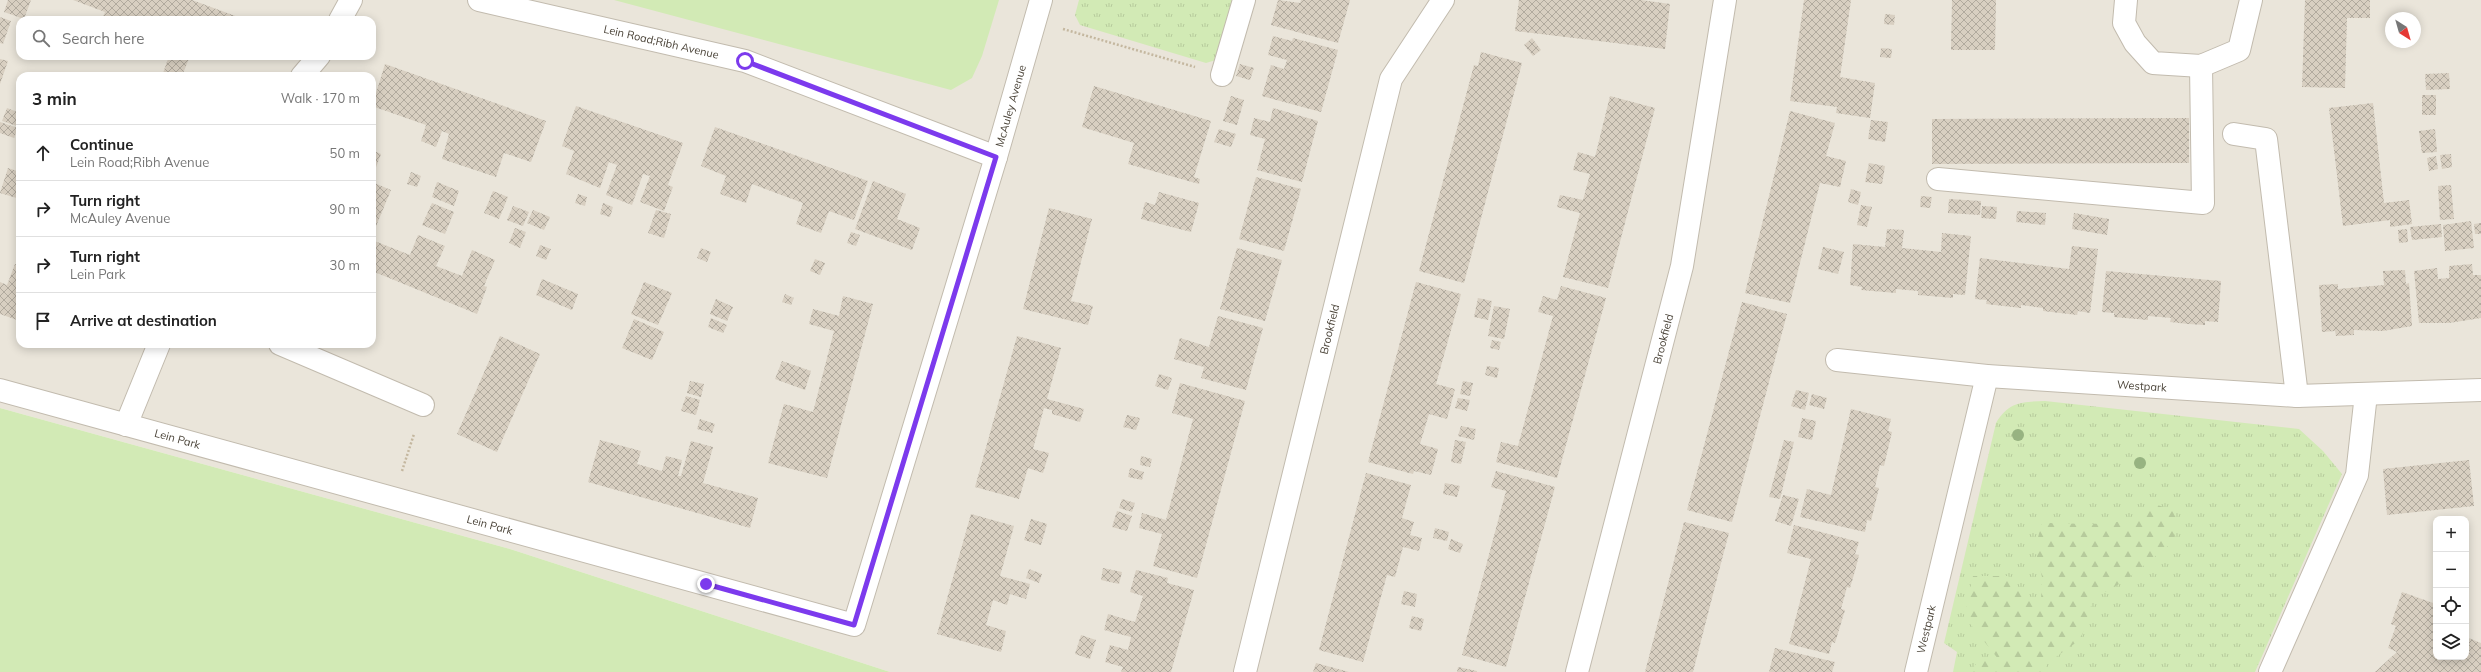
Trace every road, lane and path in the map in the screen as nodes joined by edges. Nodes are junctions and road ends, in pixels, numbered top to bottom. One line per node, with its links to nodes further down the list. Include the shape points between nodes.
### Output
1 (351, 0): 9 (street)
2 (479, 0): 16 (street, Lein Road;Ribh Avenue, via 745,61)
3 (1041, 0): 10 (street, McAuley Avenue)
4 (1244, 0): 14 (street)
5 (1443, 0): 30 (street, Brookfield, via 1391,80)
6 (1725, 0): 31 (street, Brookfield, via 1682,266)
7 (2126, 0): 12 (street, via 2124,23 2135,43 2153,63)
8 (2251, 0): 12 (street, via 2239,50)
9 (342, 16)
10 (1035, 21): 14 (path); 16 (street, McAuley Avenue)
11 (316, 60): 13 (street)
12 (2201, 66): 17 (street, via 2203,203)
13 (305, 72)
14 (1222, 75)
15 (2234, 134): 25 (street, via 2266,139)
16 (996, 157): 29 (street, McAuley Avenue)
17 (1938, 179)
18 (157, 348): 27 (street)
19 (289, 348): 26 (street)
20 (1837, 360): 21 (street, Westpark)
21 (1987, 376): 25 (street, Westpark); 32 (street, Westpark)
22 (0, 390): 27 (street, Lein Park)
23 (2481, 390): 24 (street, Westpark)
24 (2366, 394): 25 (street, Westpark); 33 (street, via 2357,475)
25 (2297, 396)
26 (423, 405): 28 (path)
27 (126, 425): 28 (street, Lein Park)
28 (394, 498): 29 (street, Lein Park)
29 (854, 625)
30 (1245, 672)
31 (1577, 672)
32 (1916, 672)
33 (2270, 672)

